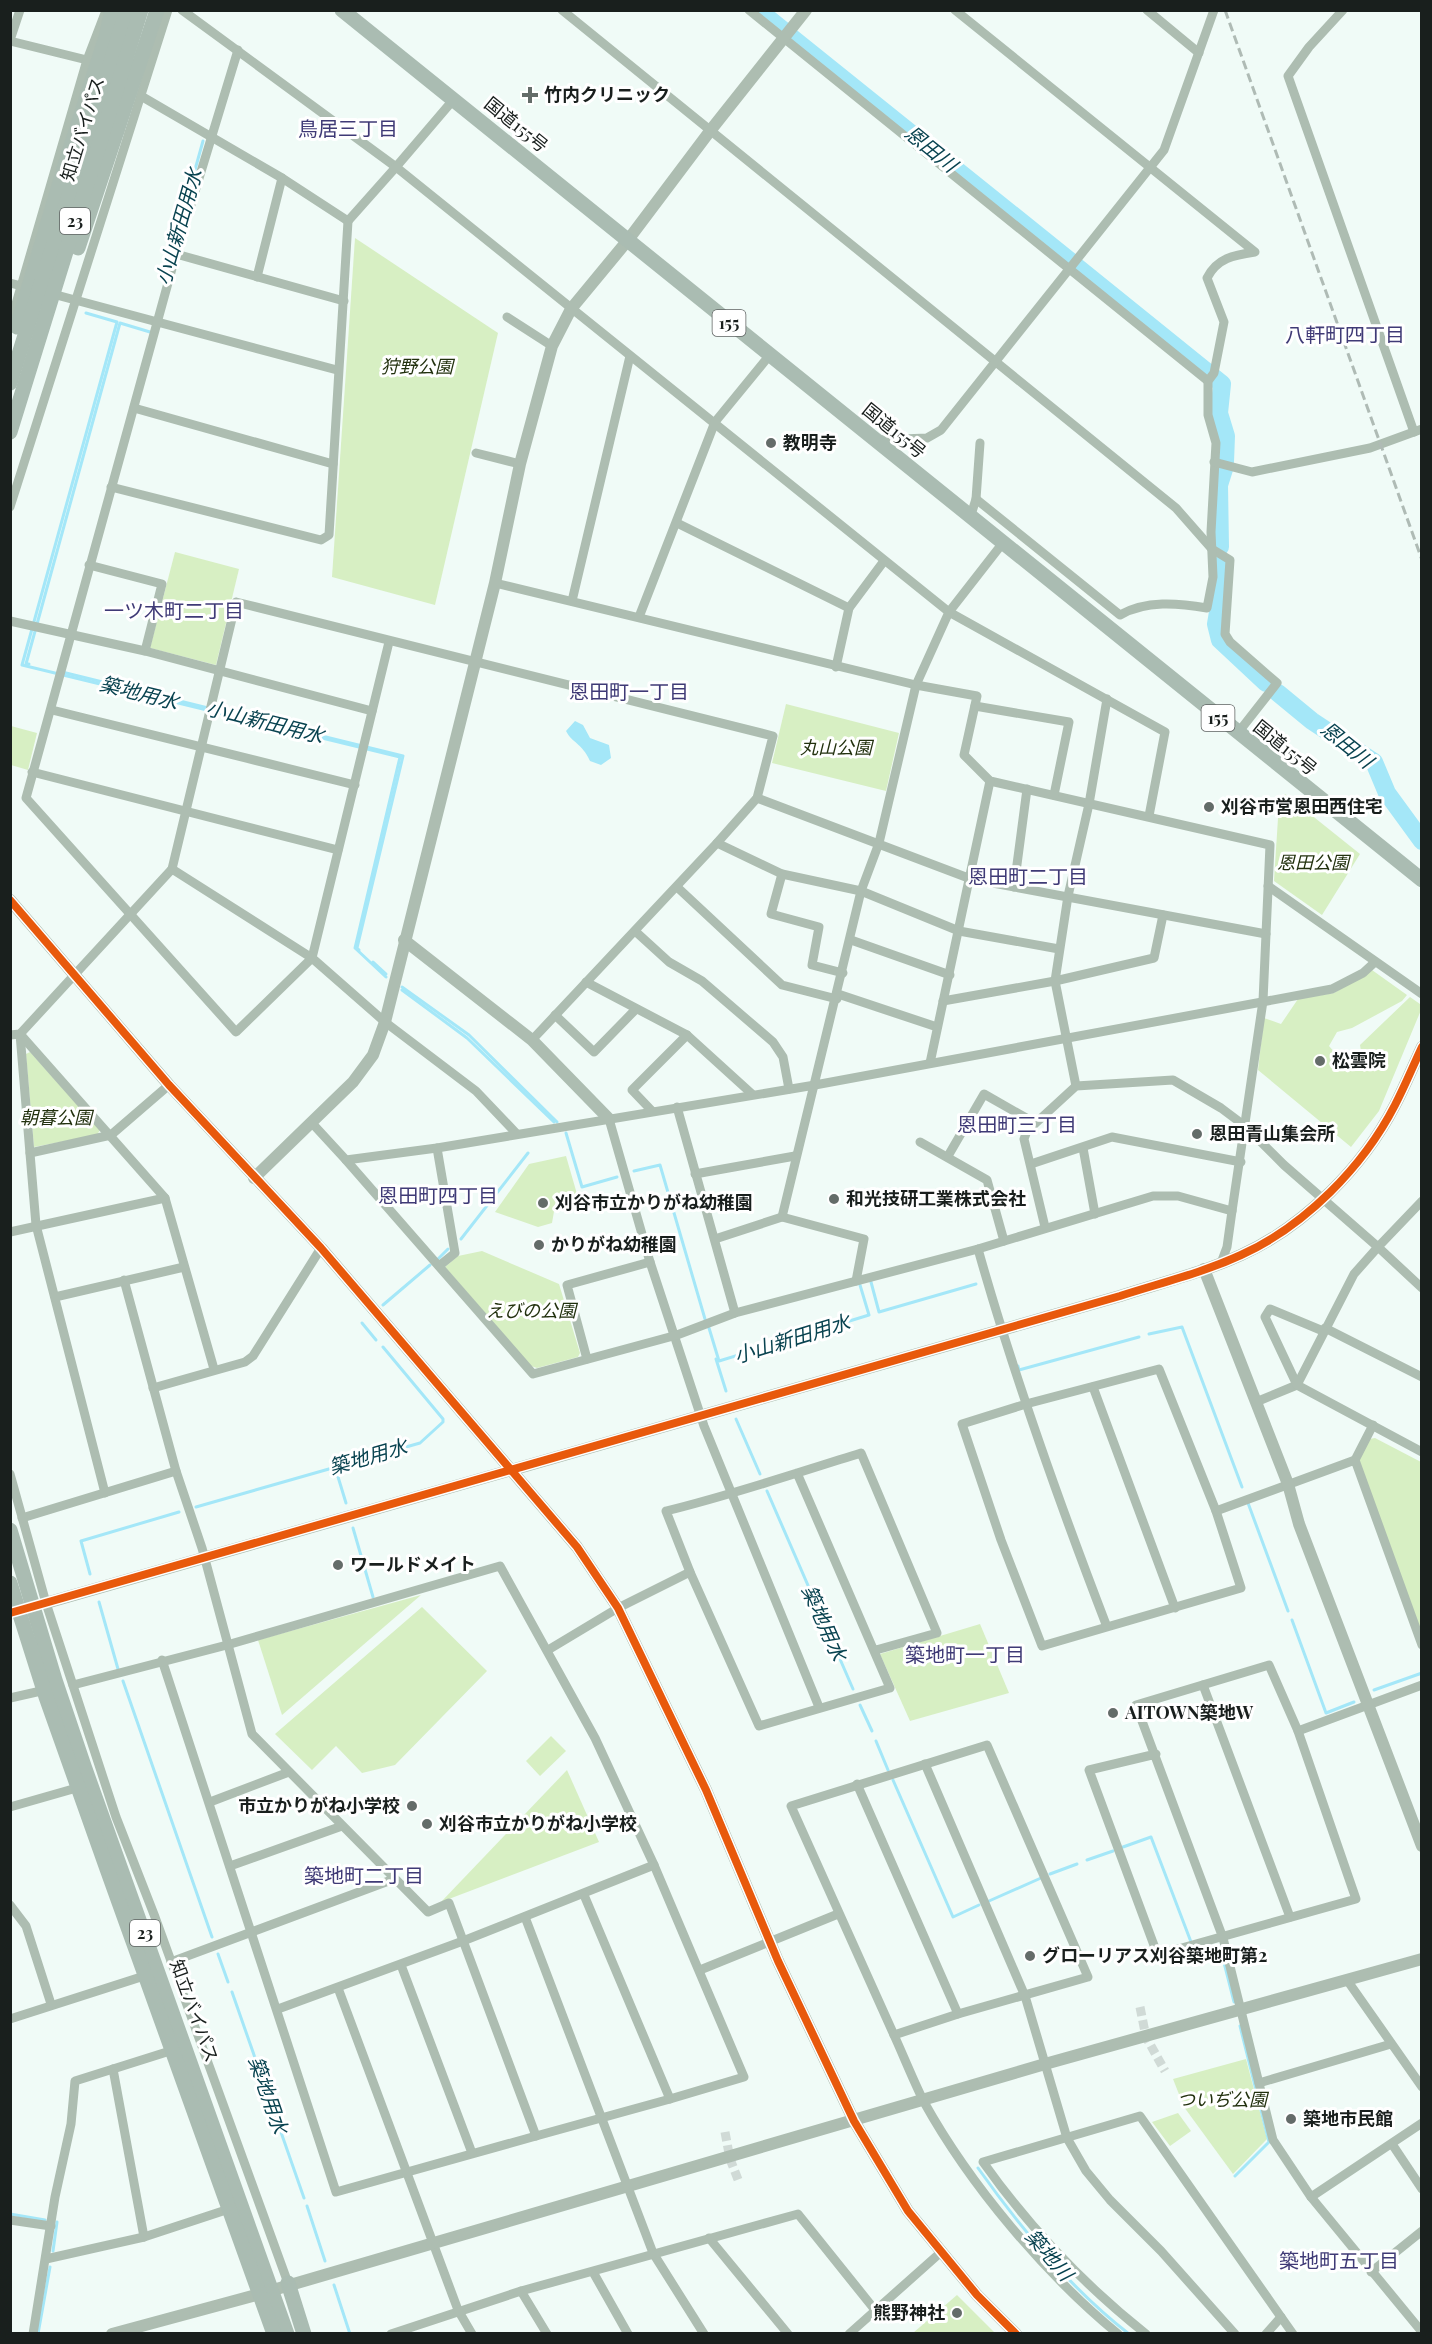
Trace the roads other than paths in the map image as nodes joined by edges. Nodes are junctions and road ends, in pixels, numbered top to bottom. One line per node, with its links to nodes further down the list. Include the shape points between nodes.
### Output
1 (20, 10): 18 (street)
2 (107, 10): 21 (street)
3 (112, 10): 43 (highway, bridge)
4 (127, 10): 49 (highway, 知立バイパス / 23, bridge)
5 (141, 10): 52 (highway, 知立バイパス / 23, bridge)
6 (157, 10): 52 (highway, bridge, via 32,387)
7 (168, 10): 22 (street)
8 (182, 10): 19 (street)
9 (342, 10): 23 (highway, 国道155号 / 155)
10 (562, 10): 24 (street)
11 (749, 10): 17 (street)
12 (806, 10): 17 (street)
13 (955, 10): 27 (street)
14 (1147, 10): 20 (street)
15 (1214, 10): 20 (street)
16 (1343, 10): 53 (street, via 1288,76)
17 (784, 39): 24 (street); 32 (street)
18 (10, 41): 21 (street)
19 (238, 51): 25 (street); 26 (street)
20 (1199, 53): 27 (street, via 1164,150)
21 (87, 60): 35 (street)
22 (141, 96): 25 (street); 36 (street)
23 (454, 99): 26 (street); 30 (highway, 国道155号 / 155)
24 (710, 131): 30 (street); 46 (street)
25 (210, 135): 28 (street); 31 (street)
26 (396, 167): 29 (street); 38 (street)
27 (1150, 167): 32 (street); 48 (street, via 1255,252 1221,260 1207,278 1224,322)
28 (282, 178): 29 (street); 33 (street)
29 (348, 221): 37 (street)
30 (628, 240): 38 (street); 45 (highway, 国道155号 / 155)
31 (176, 254): 33 (street); 40 (street)
32 (1070, 268): 46 (street); 48 (street)
33 (257, 278): 37 (street)
34 (10, 283): 35 (street)
35 (21, 286): 36 (street); 41 (street)
36 (76, 300): 40 (street); 62 (street)
37 (344, 301): 47 (street)
38 (571, 309): 42 (street); 44 (street)
39 (507, 317): 42 (street)
40 (157, 322): 47 (street); 50 (street)
41 (10, 324)
42 (552, 346): 59 (street)
43 (10, 350)
44 (630, 356): 51 (street); 70 (street)
45 (770, 356): 51 (street); 54 (highway, 国道155号 / 155)
46 (996, 361): 54 (street, via 935,436); 66 (street, via 1176,508)
47 (337, 370): 58 (street)
48 (1211, 378): 57 (street, via 1208,416 1216,443)
49 (10, 383)
50 (134, 408): 58 (street); 60 (street)
51 (715, 422): 64 (street); 67 (street)
52 (12, 425)
53 (1418, 431): 57 (street, via 1359,450 1252,472)
54 (875, 440): 63 (highway, 国道155号 / 155)
55 (980, 443): 61 (street)
56 (476, 453): 59 (street)
57 (1214, 462): 66 (street)
58 (333, 464): 60 (street, via 329,535 321,540)
59 (520, 464): 69 (street)
60 (111, 487): 68 (street)
61 (976, 500): 63 (street); 66 (street, via 1120,615 1151,605 1207,608 1213,576)
62 (10, 507)
63 (970, 518): 65 (highway, 国道155号 / 155)
64 (677, 523): 71 (street); 73 (street)
65 (1002, 544): 72 (street); 86 (highway, 国道155号 / 155)
66 (1212, 549): 86 (street, via 1230,561 1225,633 1276,683)
67 (884, 561): 71 (street); 72 (street)
68 (89, 565): 75 (street); 77 (street, via 162,584)
69 (495, 583): 70 (street); 78 (street)
70 (572, 601): 73 (street)
71 (849, 608): 79 (street)
72 (949, 612): 81 (street); 82 (street)
73 (639, 617): 79 (street)
74 (10, 621): 75 (street)
75 (72, 637): 77 (street); 84 (street)
76 (389, 642): 78 (street); 80 (street, via 236,602); 85 (street)
77 (145, 651): 80 (street)
78 (473, 663): 93 (street, via 773,736); 115 (street)
79 (836, 667): 81 (street)
80 (220, 671): 85 (street); 87 (street)
81 (916, 686): 83 (street, via 977,696); 98 (street)
82 (1107, 699): 94 (street); 96 (street, via 1166,732)
83 (975, 706): 89 (street, via 964,755); 92 (street, via 1069,722)
84 (52, 710): 87 (street); 88 (street)
85 (372, 711): 90 (street)
86 (1237, 734): 103 (highway, 国道155号 / 155)
87 (201, 747): 90 (street); 95 (street)
88 (32, 772): 95 (street); 111 (street, via 26,798)
89 (990, 781): 91 (street); 102 (street)
90 (355, 785): 99 (street)
91 (1028, 789): 92 (street); 106 (street)
92 (1054, 795): 94 (street)
93 (757, 798): 97 (street); 98 (street)
94 (1089, 804): 96 (street); 108 (street)
95 (186, 811): 99 (street); 100 (street)
96 (1149, 816): 104 (street, via 1270,845)
97 (717, 843): 101 (street); 105 (street)
98 (879, 843): 102 (street); 107 (street)
99 (338, 850): 118 (street)
100 (172, 869): 111 (street); 118 (street)
101 (782, 874): 107 (street); 120 (street, via 771,914 819,927 812,965)
102 (971, 879): 106 (street); 113 (street)
103 (1422, 880)
104 (1268, 886): 114 (street); 119 (street)
105 (677, 887): 112 (street); 126 (street, via 782,984)
106 (1014, 887): 108 (street)
107 (861, 891): 113 (street); 116 (street)
108 (1068, 896): 110 (street); 117 (street)
109 (10, 900): 122 (street)
110 (1163, 915): 114 (street); 123 (street, via 1154,958)
111 (131, 916): 118 (street, via 236,1032); 122 (street)
112 (635, 931): 124 (street); 142 (street, via 669,962 702,981 773,1042 783,1057)
113 (959, 931): 117 (street); 121 (street)
114 (1266, 934): 127 (street)
115 (404, 940): 131 (street); 136 (street)
116 (851, 940): 120 (street); 121 (street)
117 (1059, 949): 123 (street)
118 (312, 958): 131 (street)
119 (1375, 962): 125 (street); 127 (street, via 1363,974 1332,989)
120 (843, 973): 126 (street)
121 (950, 975): 128 (street)
122 (75, 976): 133 (street); 139 (street)
123 (1055, 981): 128 (street); 135 (street)
124 (586, 982): 129 (street); 130 (street)
125 (1422, 994)
126 (837, 996): 132 (street); 140 (street)
127 (1263, 1000): 135 (street); 149 (street)
128 (944, 1001): 132 (street)
129 (636, 1010): 130 (street, via 594,1052); 134 (street)
130 (555, 1015): 136 (street)
131 (385, 1022): 147 (street, via 373,1055 353,1082); 150 (street, via 476,1091)
132 (938, 1027): 138 (street)
133 (15, 1034): 151 (street); 155 (street)
134 (687, 1035): 143 (street); 145 (street, via 632,1090)
135 (1067, 1037): 138 (street); 141 (street)
136 (532, 1040): 146 (street)
137 (1422, 1047): 164 (street, via 1371,1143)
138 (930, 1063): 140 (street)
139 (169, 1084): 151 (street); 162 (street)
140 (815, 1084): 142 (street); 156 (street)
141 (1076, 1086): 148 (street); 149 (street, via 1173,1080)
142 (789, 1089): 143 (street)
143 (752, 1094): 144 (street)
144 (677, 1107): 145 (street); 161 (street)
145 (652, 1111): 146 (street)
146 (609, 1119): 150 (street); 177 (street)
147 (311, 1122): 158 (street); 162 (street)
148 (1035, 1123): 157 (street, via 984,1094); 160 (street, via 1024,1139)
149 (1245, 1126): 159 (street); 164 (street)
150 (516, 1133): 153 (street)
151 (111, 1135): 155 (street); 163 (street)
152 (920, 1142): 157 (street)
153 (437, 1148): 158 (street); 179 (street, via 455,1253)
154 (1083, 1148): 159 (street, via 1112,1137); 160 (street); 167 (street)
155 (30, 1153): 169 (street)
156 (795, 1156): 161 (street); 168 (street)
157 (948, 1156): 173 (street, via 987,1180)
158 (346, 1160): 179 (street)
159 (1241, 1162): 166 (street)
160 (1031, 1164): 170 (street)
161 (695, 1174): 172 (street)
162 (254, 1178): 175 (street)
163 (165, 1198): 169 (street); 180 (street)
164 (1323, 1198): 174 (street); 178 (street, via 1262,1244)
165 (1420, 1204): 174 (street)
166 (1232, 1211): 167 (street, via 1178,1196 1153,1196); 178 (street)
167 (1095, 1214): 170 (street)
168 (782, 1217): 172 (street); 183 (street, via 864,1239)
169 (36, 1225): 171 (street); 185 (street)
170 (1045, 1227): 173 (street)
171 (10, 1232)
172 (715, 1239): 186 (street)
173 (1004, 1240): 176 (street)
174 (1378, 1247): 184 (street); 188 (street, via 1354,1274)
175 (321, 1248): 191 (street, via 253,1356 245,1362); 202 (street)
176 (978, 1249): 183 (street); 187 (street)
177 (650, 1262): 189 (street); 190 (street, via 567,1286)
178 (1221, 1263): 181 (street)
179 (439, 1266): 190 (street, via 533,1374)
180 (184, 1267): 182 (street); 191 (street)
181 (1204, 1269): 187 (street); 196 (street)
182 (124, 1280): 185 (street); 195 (street)
183 (856, 1281): 186 (street)
184 (1422, 1287)
185 (56, 1297): 207 (street)
186 (735, 1313): 189 (street)
187 (1002, 1329): 197 (street); 198 (street)
188 (1324, 1330): 192 (street); 193 (street); 193 (street, via 1270,1309 1265,1317)
189 (676, 1335): 190 (street); 198 (street)
190 (587, 1359)
191 (214, 1369): 195 (street)
192 (1422, 1377)
193 (1297, 1385): 196 (street); 199 (street)
194 (1093, 1387): 197 (street); 209 (street, via 1159,1369); 218 (street)
195 (153, 1388): 203 (street)
196 (1256, 1402): 206 (street)
197 (1026, 1404): 220 (street); 220 (street, via 962,1424 1001,1540 1042,1646)
198 (702, 1417): 202 (street); 208 (street)
199 (1373, 1425): 200 (street); 201 (street)
200 (1422, 1452)
201 (1354, 1460): 206 (street); 222 (street)
202 (514, 1470): 212 (street); 217 (street, via 577,1547)
203 (176, 1472): 207 (street); 212 (street)
204 (797, 1473): 208 (street); 224 (street); 224 (street, via 861,1454 937,1633)
205 (10, 1474): 210 (street)
206 (1288, 1484): 209 (street); 231 (street, via 1299,1524)
207 (105, 1493): 210 (street)
208 (733, 1494): 213 (street, via 666,1511); 232 (street)
209 (1216, 1511): 218 (street, via 1241,1588)
210 (22, 1518): 216 (street)
211 (10, 1530): 311 (highway, 知立バイパス / 23, bridge, via 62,1702)
212 (204, 1557): 216 (street); 221 (street)
213 (690, 1572): 217 (street); 232 (street, via 759,1726)
214 (10, 1583): 310 (highway, 知立バイパス / 23, bridge, via 106,1869)
215 (10, 1597): 219 (street)
216 (46, 1603): 219 (street); 227 (street)
217 (618, 1608): 223 (street); 254 (street, via 706,1790)
218 (1175, 1608): 220 (street)
219 (13, 1612): 229 (street)
220 (1107, 1627)
221 (227, 1645): 223 (street, via 500,1566); 225 (street); 236 (street, via 252,1734)
222 (1422, 1646)
223 (548, 1650): 243 (street)
224 (876, 1650): 232 (street, via 890,1688)
225 (162, 1660): 227 (street); 239 (street)
226 (1422, 1684): 231 (street)
227 (73, 1685): 256 (street, via 116,1816)
228 (1203, 1685): 233 (street, via 1269,1665); 234 (street, via 1136,1705); 250 (street)
229 (41, 1691): 230 (street); 238 (street)
230 (10, 1698)
231 (1370, 1705): 233 (street); 242 (street)
232 (819, 1707)
233 (1298, 1731): 250 (street, via 1356,1899)
234 (1156, 1754): 252 (street); 252 (street, via 1089,1770 1155,1948 1164,1953)
235 (925, 1764): 237 (street); 262 (street); 262 (street, via 987,1745 1009,1792 1088,1977)
236 (289, 1772): 239 (street); 241 (street)
237 (857, 1784): 248 (street, via 791,1806); 266 (street)
238 (73, 1789): 240 (street); 259 (street)
239 (210, 1802): 244 (street)
240 (10, 1807)
241 (342, 1826): 244 (street); 245 (street)
242 (1422, 1846)
243 (654, 1865): 246 (street); 258 (street)
244 (230, 1866): 251 (street)
245 (394, 1879): 251 (street); 253 (street, via 428,1912 449,1903)
246 (584, 1895): 249 (street); 275 (street)
247 (10, 1905): 263 (street, via 26,1926)
248 (838, 1914): 254 (street); 268 (street)
249 (525, 1917): 253 (street); 277 (street)
250 (1290, 1917): 252 (street)
251 (251, 1933): 256 (street); 264 (street)
252 (1223, 1938): 265 (street)
253 (463, 1941): 257 (street); 280 (street)
254 (770, 1942): 258 (street); 278 (street)
255 (1422, 1959): 260 (street)
256 (171, 1962): 300 (street)
257 (401, 1965): 261 (street); 283 (street)
258 (700, 1970): 275 (street, via 744,2077)
259 (141, 1977): 263 (street); 270 (street)
260 (1347, 1980): 265 (street); 269 (street)
261 (338, 1988): 264 (street); 284 (street)
262 (1025, 1996): 266 (street); 271 (street)
263 (51, 2004): 267 (street)
264 (278, 2009): 284 (street, via 336,2193)
265 (1242, 2009): 271 (street); 273 (street)
266 (958, 2014): 268 (street)
267 (10, 2019)
268 (894, 2035): 276 (street)
269 (1391, 2044): 273 (street); 274 (street)
270 (170, 2051): 272 (street); 288 (street)
271 (1045, 2064): 276 (street); 281 (street)
272 (113, 2069): 290 (street, via 75,2081 71,2124); 292 (street)
273 (1259, 2083): 287 (street, via 1273,2140)
274 (1422, 2087)
275 (670, 2099): 277 (street)
276 (924, 2101): 278 (street); 321 (street, via 959,2157 1019,2236)
277 (601, 2116): 280 (street); 285 (street)
278 (854, 2121): 285 (street); 296 (street, via 892,2187)
279 (1422, 2123): 282 (street)
280 (536, 2136): 283 (street)
281 (1067, 2138): 305 (street, via 1140,2116); 322 (street, via 983,2162 1014,2206 1051,2246 1110,2306); 323 (street, via 1086,2171 1110,2200)
282 (1392, 2144): 286 (street); 287 (street)
283 (472, 2153): 284 (street)
284 (406, 2174): 294 (street)
285 (629, 2186): 294 (street); 295 (street)
286 (1422, 2189)
287 (1311, 2197): 299 (street)
288 (229, 2209): 292 (street); 302 (street)
289 (10, 2220): 290 (street)
290 (51, 2226): 297 (street)
291 (1422, 2231): 299 (street)
292 (144, 2236): 297 (street)
293 (709, 2238): 295 (street); 304 (street, via 798,2214); 318 (street)
294 (432, 2242): 300 (street); 303 (street)
295 (653, 2253): 298 (street); 317 (street)
296 (940, 2253): 304 (street); 320 (street)
297 (46, 2259): 307 (street)
298 (593, 2272): 301 (street); 316 (street)
299 (1371, 2272): 306 (street)
300 (288, 2283): 302 (street); 312 (highway)
301 (521, 2291): 303 (street); 315 (street)
302 (256, 2295): 308 (street); 309 (highway)
303 (458, 2310): 313 (street); 314 (street)
304 (875, 2310): 319 (street)
305 (1281, 2318): 324 (street); 325 (street)
306 (1420, 2327)
307 (33, 2334)
308 (112, 2334)
309 (269, 2334)
310 (274, 2334)
311 (287, 2334)
312 (304, 2334)
313 (391, 2334)
314 (472, 2334)
315 (547, 2334)
316 (628, 2334)
317 (704, 2334)
318 (788, 2334)
319 (849, 2334)
320 (1016, 2334)
321 (1118, 2334)
322 (1146, 2334)
323 (1235, 2334)
324 (1266, 2334)
325 (1293, 2334)

